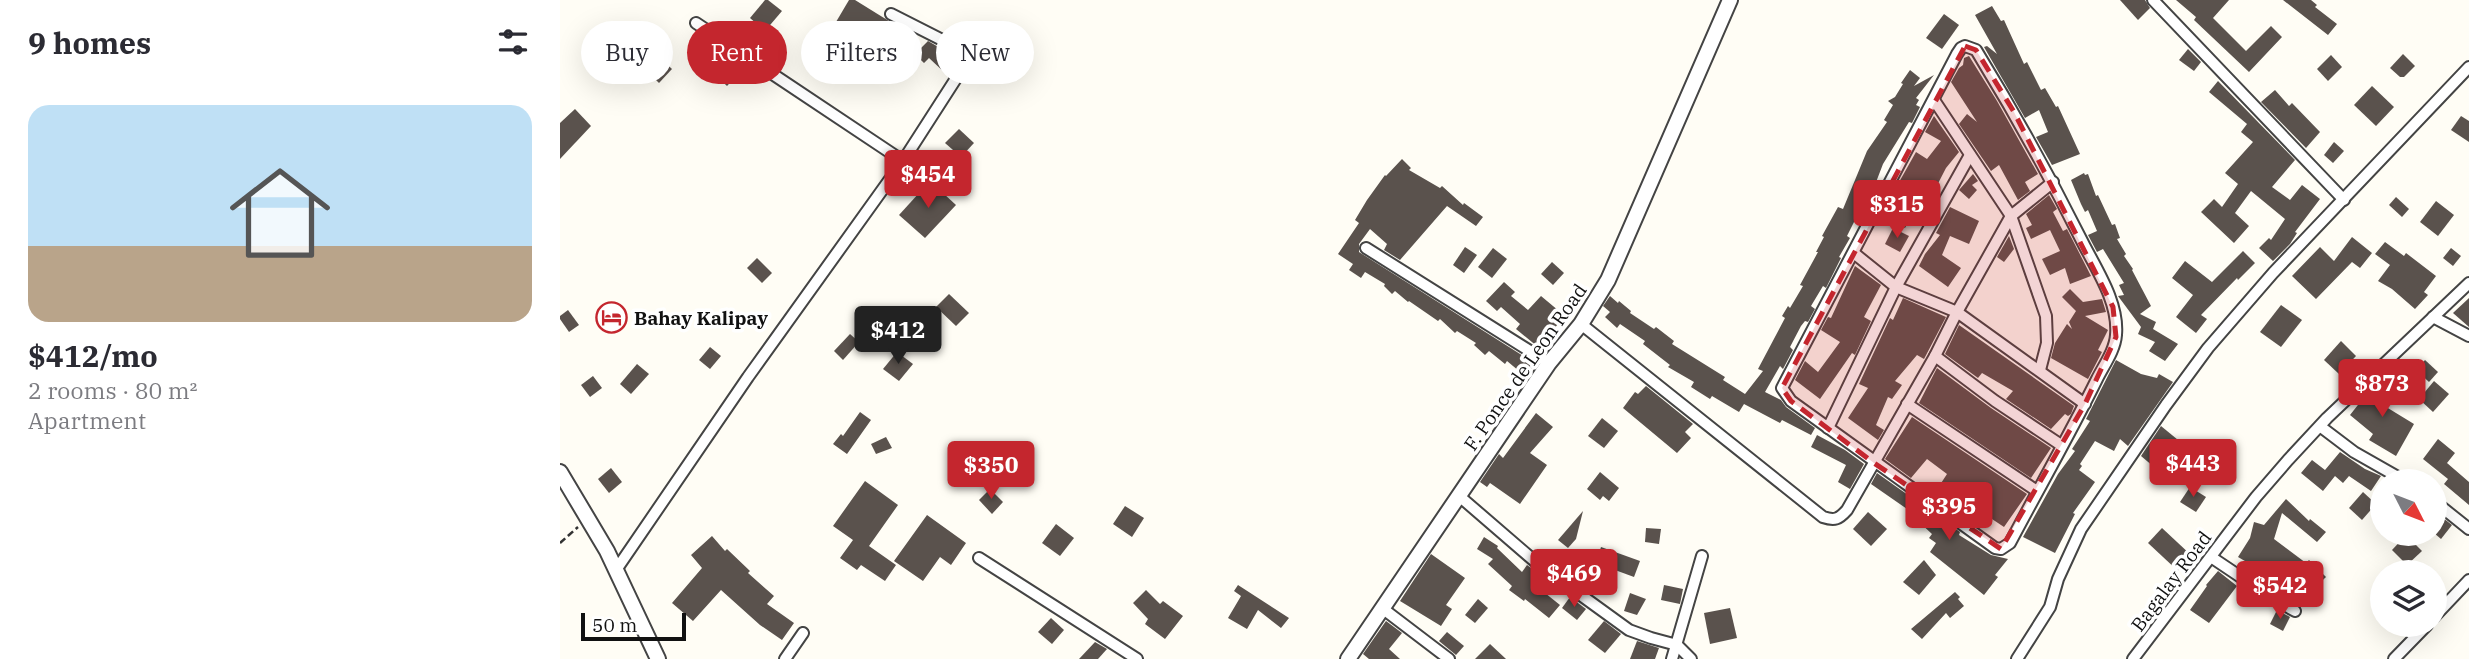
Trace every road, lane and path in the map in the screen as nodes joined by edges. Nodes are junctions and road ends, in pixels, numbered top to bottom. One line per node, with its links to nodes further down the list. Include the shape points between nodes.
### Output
1 (1730, 0): 18 (street, F. Ponce de Leon Road, via 1608,280)
2 (2153, 0): 10 (street)
3 (891, 14): 8 (street, via 962,50 967,60)
4 (2469, 67): 10 (street)
5 (787, 84): 8 (street)
6 (1934, 100): 7 (street); 9 (street, via 1961,48 1976,50); 13 (street)
7 (1970, 155): 11 (street); 15 (street)
8 (903, 162): 40 (street)
9 (2053, 182): 11 (street); 24 (street, via 2108,293 2116,321 2112,348)
10 (2344, 200): 55 (street, via 2273,273 2166,405 2081,529 2050,607)
11 (2011, 216): 16 (street); 22 (street, via 2046,316 2047,343)
12 (1366, 248): 21 (street)
13 (1855, 254): 15 (street); 26 (street, via 1783,388 1791,401)
14 (2469, 283): 17 (street, Bagalay Road)
15 (1896, 287): 16 (street); 26 (street)
16 (1958, 312): 20 (street); 22 (street)
17 (2433, 317): 19 (street); 25 (street, Bagalay Road)
18 (1581, 324): 21 (street, F. Ponce de Leon Road); 28 (street, via 1823,517 1839,519)
19 (2469, 336)
20 (1936, 356): 23 (street); 27 (street)
21 (1549, 363): 32 (street, F. Ponce de Leon Road)
22 (2040, 370): 24 (street)
23 (1907, 404): 28 (street); 31 (street)
24 (2085, 404): 27 (street)
25 (2321, 427): 29 (street); 39 (street, Bagalay Road, via 2256,496)
26 (1828, 428): 28 (street)
27 (2061, 445): 31 (street)
28 (1874, 463): 31 (street, via 1995,548 2010,543)
29 (2383, 469)
30 (560, 472): 34 (street)
31 (2037, 491)
32 (1458, 495): 43 (street, F. Ponce de Leon Road); 47 (street, via 1538,564 1629,630)
33 (2447, 511): 35 (street)
34 (593, 528): 36 (path, via 582,524); 40 (street)
35 (2469, 529)
36 (560, 543)
37 (1702, 556): 47 (street)
38 (979, 558): 50 (street)
39 (2211, 558): 44 (street); 56 (street, Bagalay Road)
40 (616, 570): 48 (street)
41 (2469, 580): 42 (street)
42 (2447, 603)
43 (1382, 608): 51 (street, F. Ponce de Leon Road); 52 (street)
44 (2295, 611)
45 (803, 633): 49 (street)
46 (2415, 637): 57 (street)
47 (1677, 645): 53 (street); 54 (street)
48 (658, 659)
49 (785, 659)
50 (1137, 659)
51 (1349, 659)
52 (1449, 659)
53 (1672, 659)
54 (1691, 659)
55 (2017, 659)
56 (2133, 659)
57 (2394, 659)

